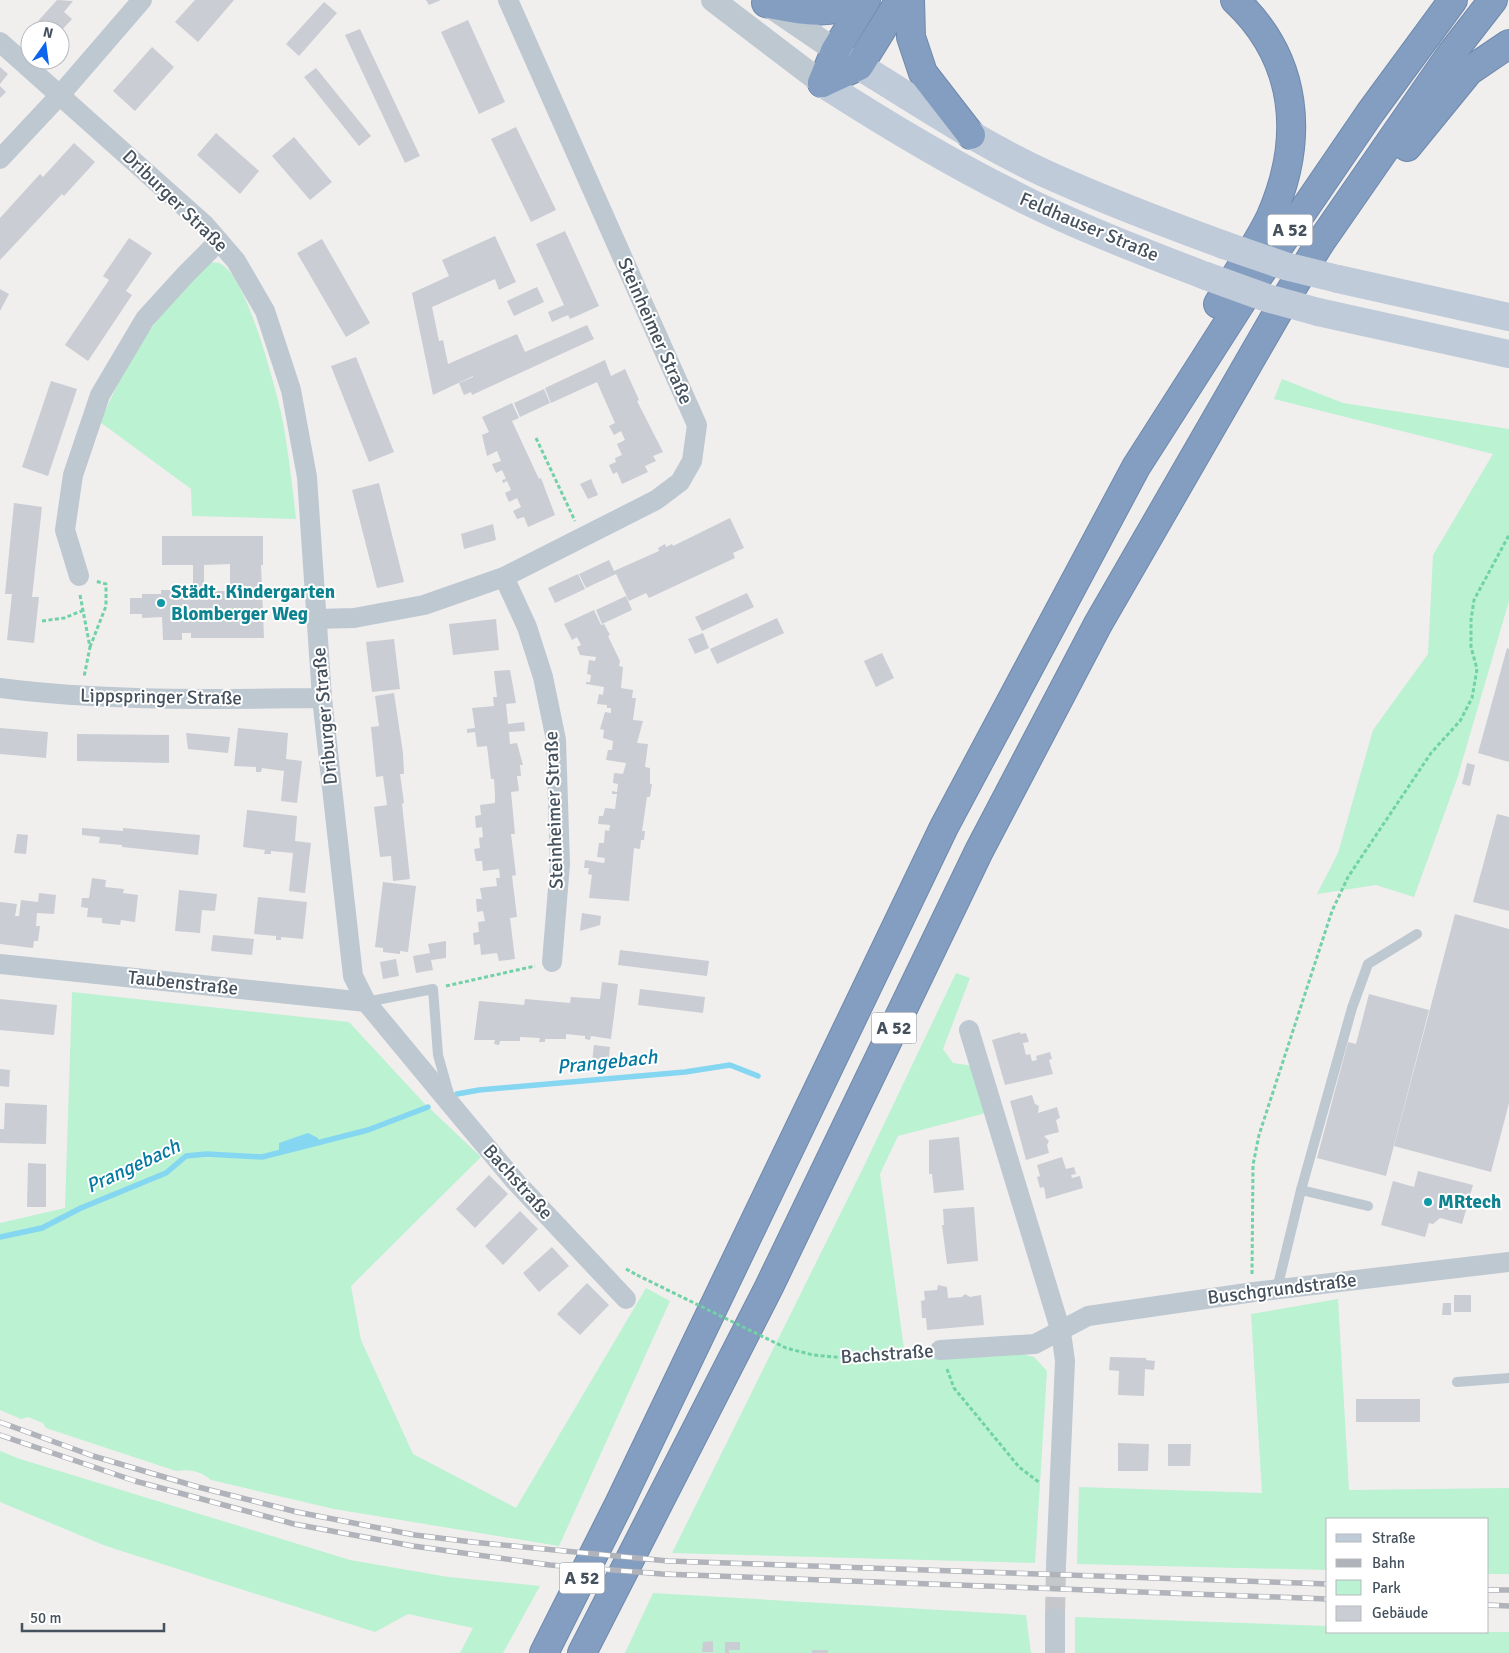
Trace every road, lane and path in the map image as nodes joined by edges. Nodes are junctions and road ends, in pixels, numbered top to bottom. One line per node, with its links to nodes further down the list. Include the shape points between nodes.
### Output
1 (142, 0): 17 (street)
2 (508, 0): 27 (street, Steinheimer Straße, via 697,425 692,461 680,482 656,500)
3 (713, 0): 16 (street, Feldhauser Straße)
4 (855, 0): 11 (highway, via 849,5 812,12)
5 (866, 0): 14 (highway)
6 (900, 0): 15 (highway)
7 (910, 0): 18 (highway, via 911,37 923,73)
8 (1235, 0): 25 (highway, via 1271,44 1286,80 1292,111 1292,143 1284,181 1270,217 1160,401)
9 (1453, 0): 25 (highway, A 52, via 1251,287)
10 (1493, 0): 21 (highway, A 52, via 1451,54)
11 (764, 2): 14 (street, Feldhauser Straße)
12 (0, 42): 17 (street, Driburger Straße)
13 (1509, 44): 21 (highway, via 1469,71 1373,189)
14 (835, 51): 15 (street, Feldhauser Straße); 16 (highway)
15 (859, 66): 16 (highway); 18 (main road, Feldhauser Straße)
16 (822, 83): 23 (main road, Feldhauser Straße, bridge, via 908,138 1014,195 1124,244 1266,298)
17 (60, 94): 19 (street); 20 (street, Driburger Straße)
18 (971, 135): 22 (main road, Feldhauser Straße, bridge, via 1052,177 1135,212 1284,266)
19 (0, 160)
20 (219, 241): 28 (street, via 145,319 100,395 73,475 65,530); 31 (street, Driburger Straße, via 236,262 265,311 291,390 307,477)
21 (1320, 243): 58 (highway, A 52, via 1098,624 1006,798 769,1287)
22 (1509, 318)
23 (1509, 354)
24 (536, 438): 27 (path)
25 (1136, 467): 57 (highway, A 52, via 944,827)
26 (1509, 535): 49 (path, via 1474,600 1471,647 1477,669 1472,698 1460,721 1431,753 1348,876 1332,910 1304,993 1269,1098 1253,1165 1251,1230)
27 (583, 537): 29 (street, Steinheimer Straße)
28 (79, 576): 30 (path, via 80,604); 33 (path, via 106,584 106,606)
29 (504, 577): 31 (street, Steinheimer Straße, via 424,605 354,618); 38 (street, Steinheimer Straße, via 527,627 543,677 556,740 560,864)
30 (84, 610): 32 (path, via 64,618); 33 (path)
31 (316, 619): 36 (street, Driburger Straße)
32 (42, 621)
33 (90, 647): 35 (path)
34 (0, 688): 35 (street, Lippspringer Straße)
35 (76, 696): 36 (street, Lippspringer Straße, via 177,700)
36 (322, 698): 41 (street, Driburger Straße, via 353,976)
37 (1417, 934): 44 (lane, via 1368,964 1352,1008)
38 (552, 962): 40 (path)
39 (0, 964): 41 (street, Taubenstraße)
40 (433, 989): 41 (lane); 43 (lane, Bachstraße, via 438,1055)
41 (366, 1002): 43 (street, Bachstraße)
42 (969, 1030): 51 (street)
43 (453, 1107): 50 (street, Bachstraße, via 515,1181)
44 (1300, 1190): 45 (lane); 48 (lane)
45 (1368, 1206)
46 (1509, 1262): 48 (street, Buschgrundstraße)
47 (637, 1275): 53 (path, Bachstraße, bridge, via 786,1348 813,1355 858,1359)
48 (1277, 1289): 49 (street, Buschgrundstraße)
49 (1254, 1292): 51 (street, Buschgrundstraße, via 1088,1316)
50 (626, 1299)
51 (1061, 1332): 52 (street, Buschgrundstraße); 56 (street, via 1065,1361)
52 (1035, 1344): 53 (street, Bachstraße)
53 (940, 1350): 56 (path, via 954,1388 1019,1467)
54 (1509, 1378): 55 (lane)
55 (1457, 1382)
56 (1058, 1496): 59 (street)
57 (619, 1504): 61 (highway); 62 (highway, A 52)
58 (635, 1548): 63 (highway, A 52); 64 (highway)
59 (1056, 1565)
60 (1055, 1617): 65 (street)
61 (528, 1653)
62 (544, 1653)
63 (582, 1653)
64 (596, 1653)
65 (1054, 1653)

